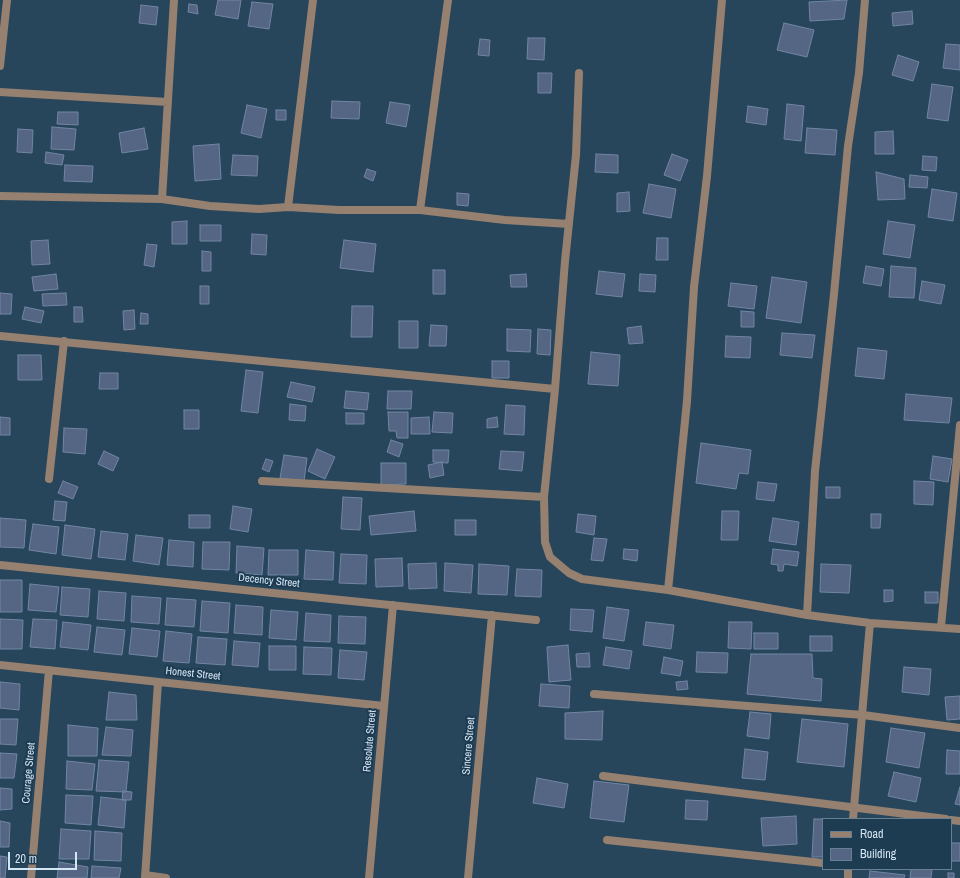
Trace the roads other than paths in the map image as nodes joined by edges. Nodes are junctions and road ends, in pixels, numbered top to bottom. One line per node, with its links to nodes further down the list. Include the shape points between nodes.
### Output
1 (6, 0): 7 (street)
2 (174, 0): 10 (street)
3 (313, 0): 13 (street)
4 (448, 0): 14 (street)
5 (722, 0): 24 (street, via 708,176 694,287 687,401)
6 (865, 0): 27 (street, via 816,463)
7 (0, 66)
8 (579, 73): 15 (street)
9 (0, 92): 10 (street)
10 (168, 102): 12 (street)
11 (0, 196): 12 (street)
12 (162, 199): 13 (street, via 210,206)
13 (288, 207): 14 (street)
14 (420, 210): 15 (street, via 505,220)
15 (570, 224): 18 (street)
16 (0, 336): 17 (street)
17 (64, 341): 18 (street); 20 (street)
18 (555, 389): 22 (street)
19 (960, 425): 30 (street)
20 (49, 479)
21 (262, 481): 22 (street)
22 (544, 497): 24 (street, via 545,542 550,556 569,574)
23 (0, 565): 25 (street, Decency Street)
24 (668, 590): 27 (street)
25 (393, 605): 26 (street, Decency Street); 36 (street, Resolute Street)
26 (492, 615): 28 (street, Decency Street); 49 (street, Sincere Street)
27 (807, 615): 29 (street)
28 (536, 620)
29 (870, 623): 30 (street); 37 (street)
30 (941, 626): 31 (street)
31 (960, 629)
32 (0, 665): 33 (street, Honest Street)
33 (49, 670): 34 (street, Honest Street); 46 (street, Courage Street)
34 (158, 682): 36 (street, Honest Street); 45 (street)
35 (594, 694): 37 (street)
36 (384, 706): 48 (street, Resolute Street)
37 (863, 716): 38 (street); 40 (street)
38 (960, 728)
39 (603, 776): 40 (street)
40 (854, 808): 41 (street); 42 (street)
41 (853, 818)
42 (938, 818)
43 (607, 840): 44 (street)
44 (822, 862)
45 (145, 876): 47 (street)
46 (31, 878)
47 (166, 878)
48 (369, 878)
49 (468, 878)

